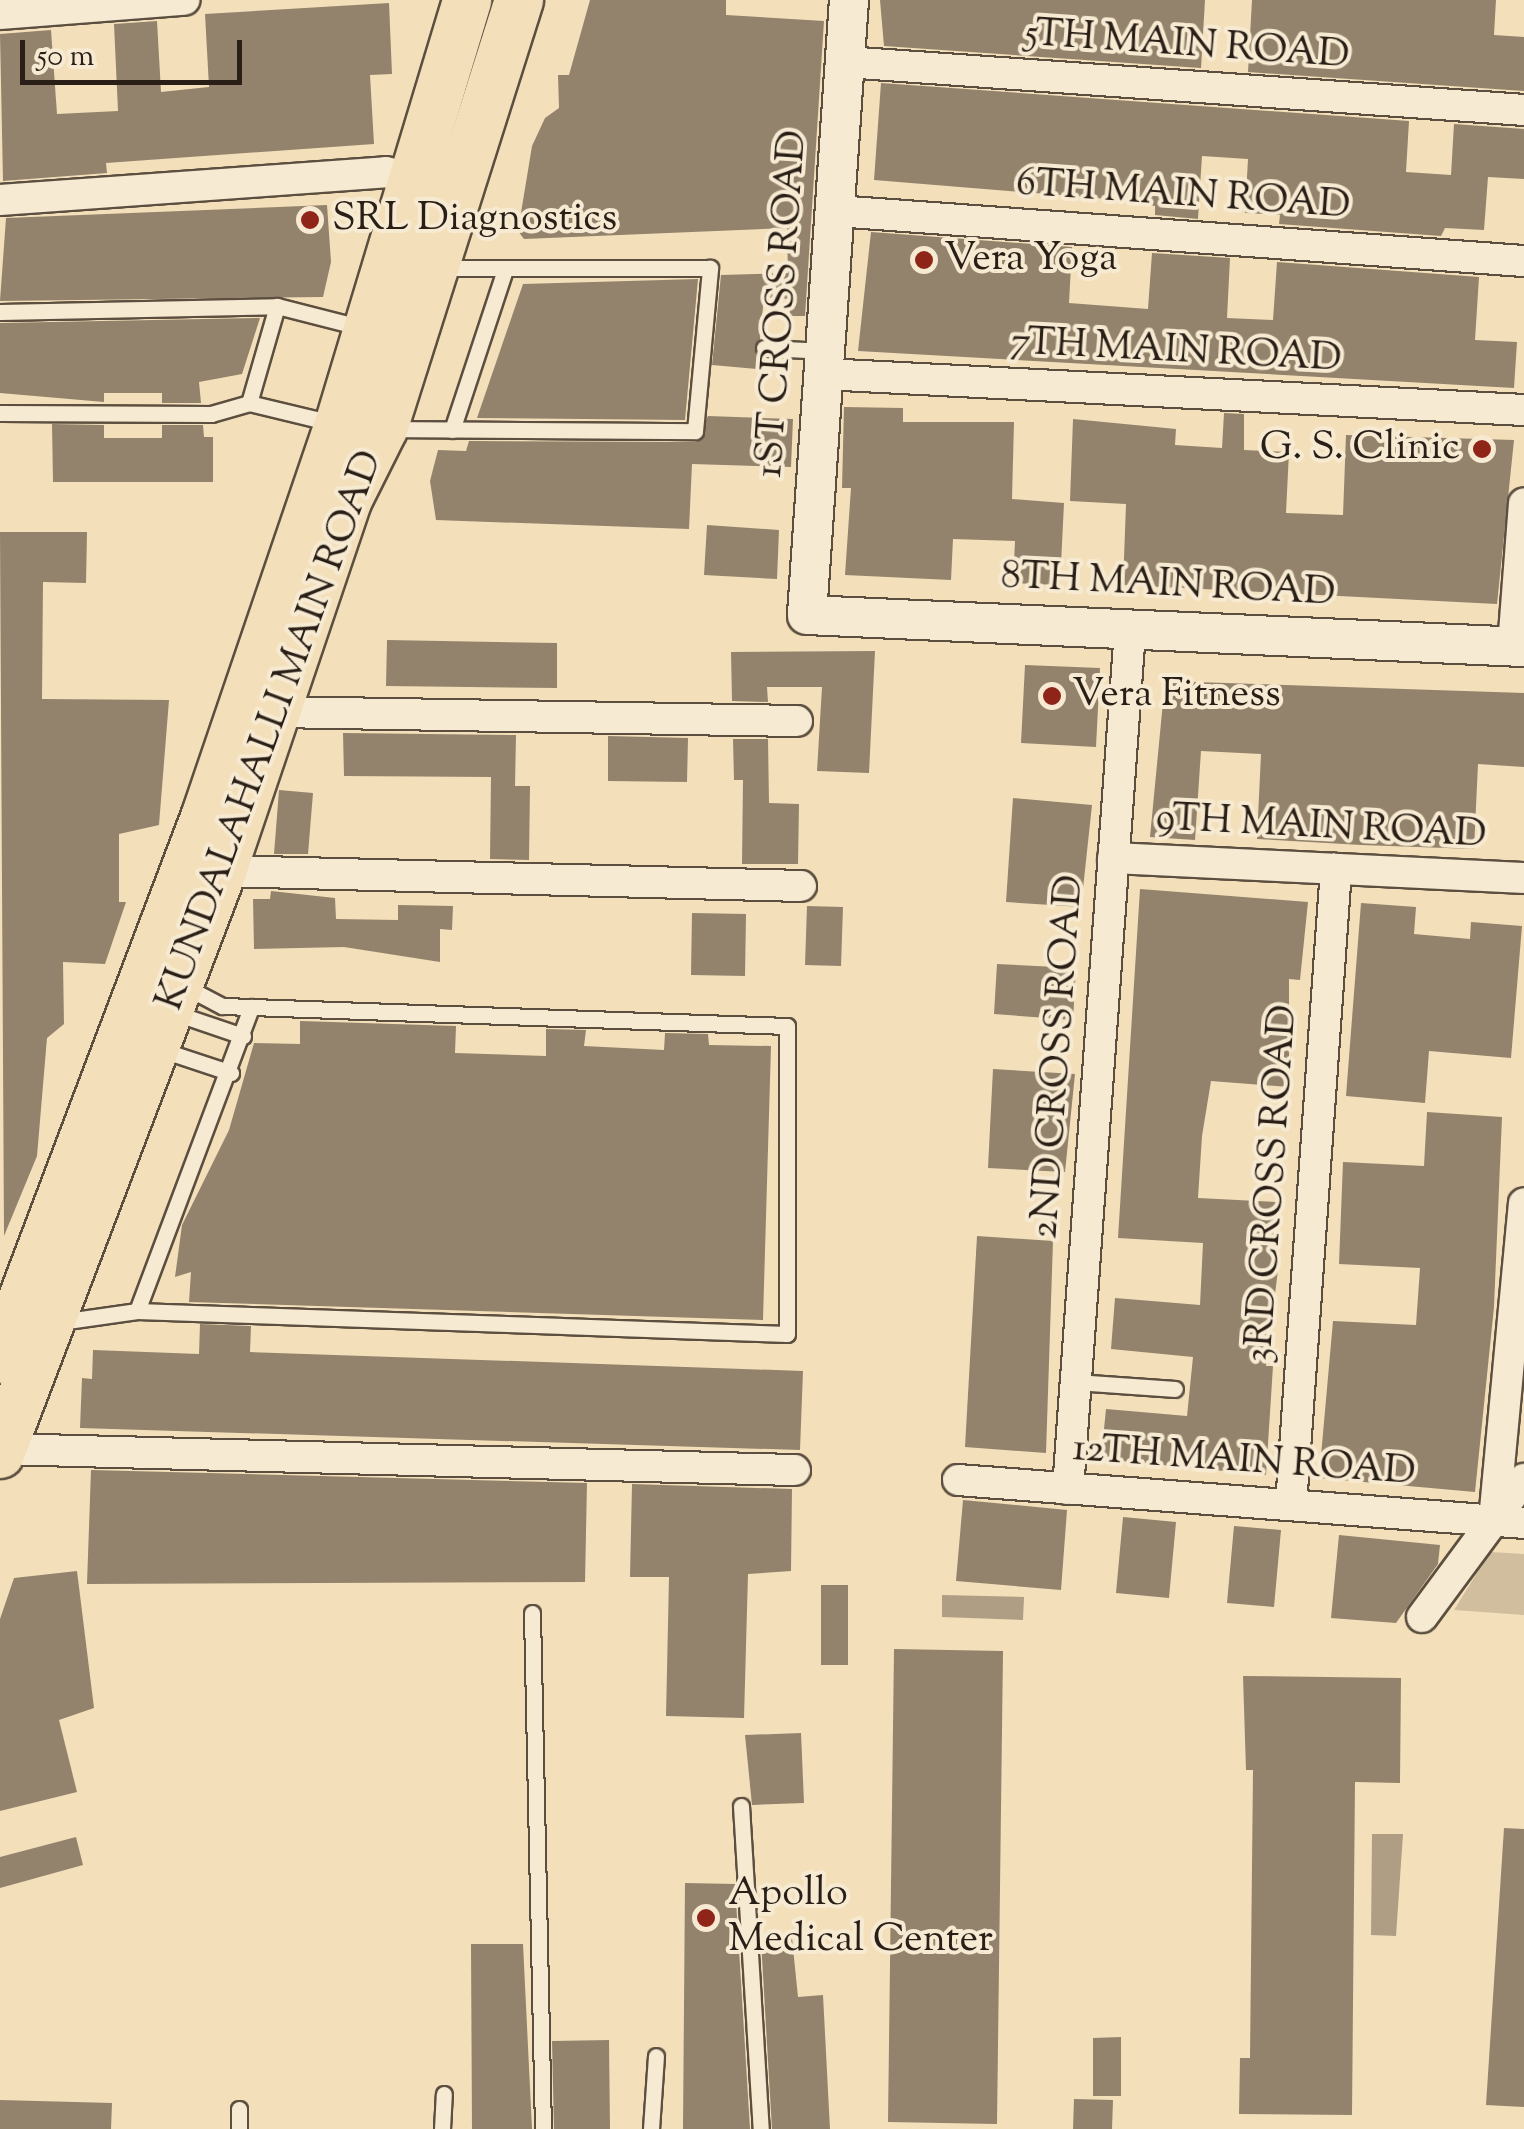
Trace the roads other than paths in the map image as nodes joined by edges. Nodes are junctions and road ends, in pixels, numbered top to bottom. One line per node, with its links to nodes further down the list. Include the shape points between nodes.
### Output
1 (184, 0): 5 (street)
2 (468, 0): 8 (main road, KUNDALAHALLI MAIN ROAD)
3 (519, 0): 12 (main road, KUNDALAHALLI MAIN ROAD)
4 (850, 0): 6 (street, 1ST CROSS ROAD)
5 (0, 14)
6 (845, 62): 7 (street, 5TH MAIN ROAD); 10 (street, 1ST CROSS ROAD)
7 (1524, 110)
8 (414, 180): 9 (street, via 386,172); 16 (main road, KUNDALAHALLI MAIN ROAD)
9 (0, 200)
10 (836, 211): 11 (street, 6TH MAIN ROAD); 18 (street, 1ST CROSS ROAD)
11 (1524, 260)
12 (436, 267): 13 (lane); 22 (main road, KUNDALAHALLI MAIN ROAD)
13 (504, 274): 23 (lane); 23 (lane, via 710,268 695,431)
14 (277, 306): 15 (lane); 16 (lane); 19 (lane)
15 (0, 312)
16 (369, 330): 22 (main road, KUNDALAHALLI MAIN ROAD)
17 (764, 348): 18 (lane)
18 (824, 362): 20 (street, 7TH MAIN ROAD); 25 (street, 1ST CROSS ROAD)
19 (249, 402): 21 (lane, via 211,414); 22 (lane)
20 (1524, 410)
21 (0, 414)
22 (361, 427): 23 (lane); 28 (main road, KUNDALAHALLI MAIN ROAD, via 347,501); 36 (main road, KUNDALAHALLI MAIN ROAD)
23 (452, 430)
24 (1524, 502): 27 (street)
25 (807, 615): 26 (street, 8TH MAIN ROAD)
26 (1130, 630): 27 (street, 8TH MAIN ROAD); 30 (street, 2ND CROSS ROAD)
27 (1518, 647)
28 (276, 712): 29 (street); 32 (main road, KUNDALAHALLI MAIN ROAD)
29 (796, 720)
30 (1114, 858): 31 (street, 9TH MAIN ROAD); 43 (street, 2ND CROSS ROAD)
31 (1336, 868): 33 (street, 9TH MAIN ROAD); 50 (street, 3RD CROSS ROAD)
32 (222, 872): 34 (street); 36 (main road, KUNDALAHALLI MAIN ROAD)
33 (1524, 878)
34 (802, 886)
35 (251, 1007): 36 (lane); 37 (lane); 41 (lane, via 788,1026 787,1334)
36 (156, 1018): 37 (lane); 38 (lane); 40 (main road, KUNDALAHALLI MAIN ROAD)
37 (242, 1036): 38 (lane)
38 (231, 1073): 41 (lane)
39 (1524, 1204): 51 (street)
40 (24, 1304): 41 (lane); 42 (main road, KUNDALAHALLI MAIN ROAD); 45 (main road, KUNDALAHALLI MAIN ROAD)
41 (137, 1311)
42 (0, 1359)
43 (1076, 1382): 44 (lane); 49 (street, 2ND CROSS ROAD)
44 (1175, 1389)
45 (1, 1452): 46 (street)
46 (795, 1470)
47 (958, 1480): 49 (street, 12TH MAIN ROAD)
48 (1524, 1480): 51 (street)
49 (1068, 1489): 50 (street, 12TH MAIN ROAD)
50 (1290, 1505): 51 (street, 12TH MAIN ROAD)
51 (1509, 1521): 53 (street)
52 (532, 1613): 60 (lane)
53 (1422, 1617)
54 (741, 1806): 62 (lane)
55 (656, 2056): 61 (lane)
56 (444, 2094): 59 (lane)
57 (239, 2109): 58 (lane)
58 (239, 2129)
59 (442, 2129)
60 (544, 2129)
61 (651, 2129)
62 (761, 2129)

